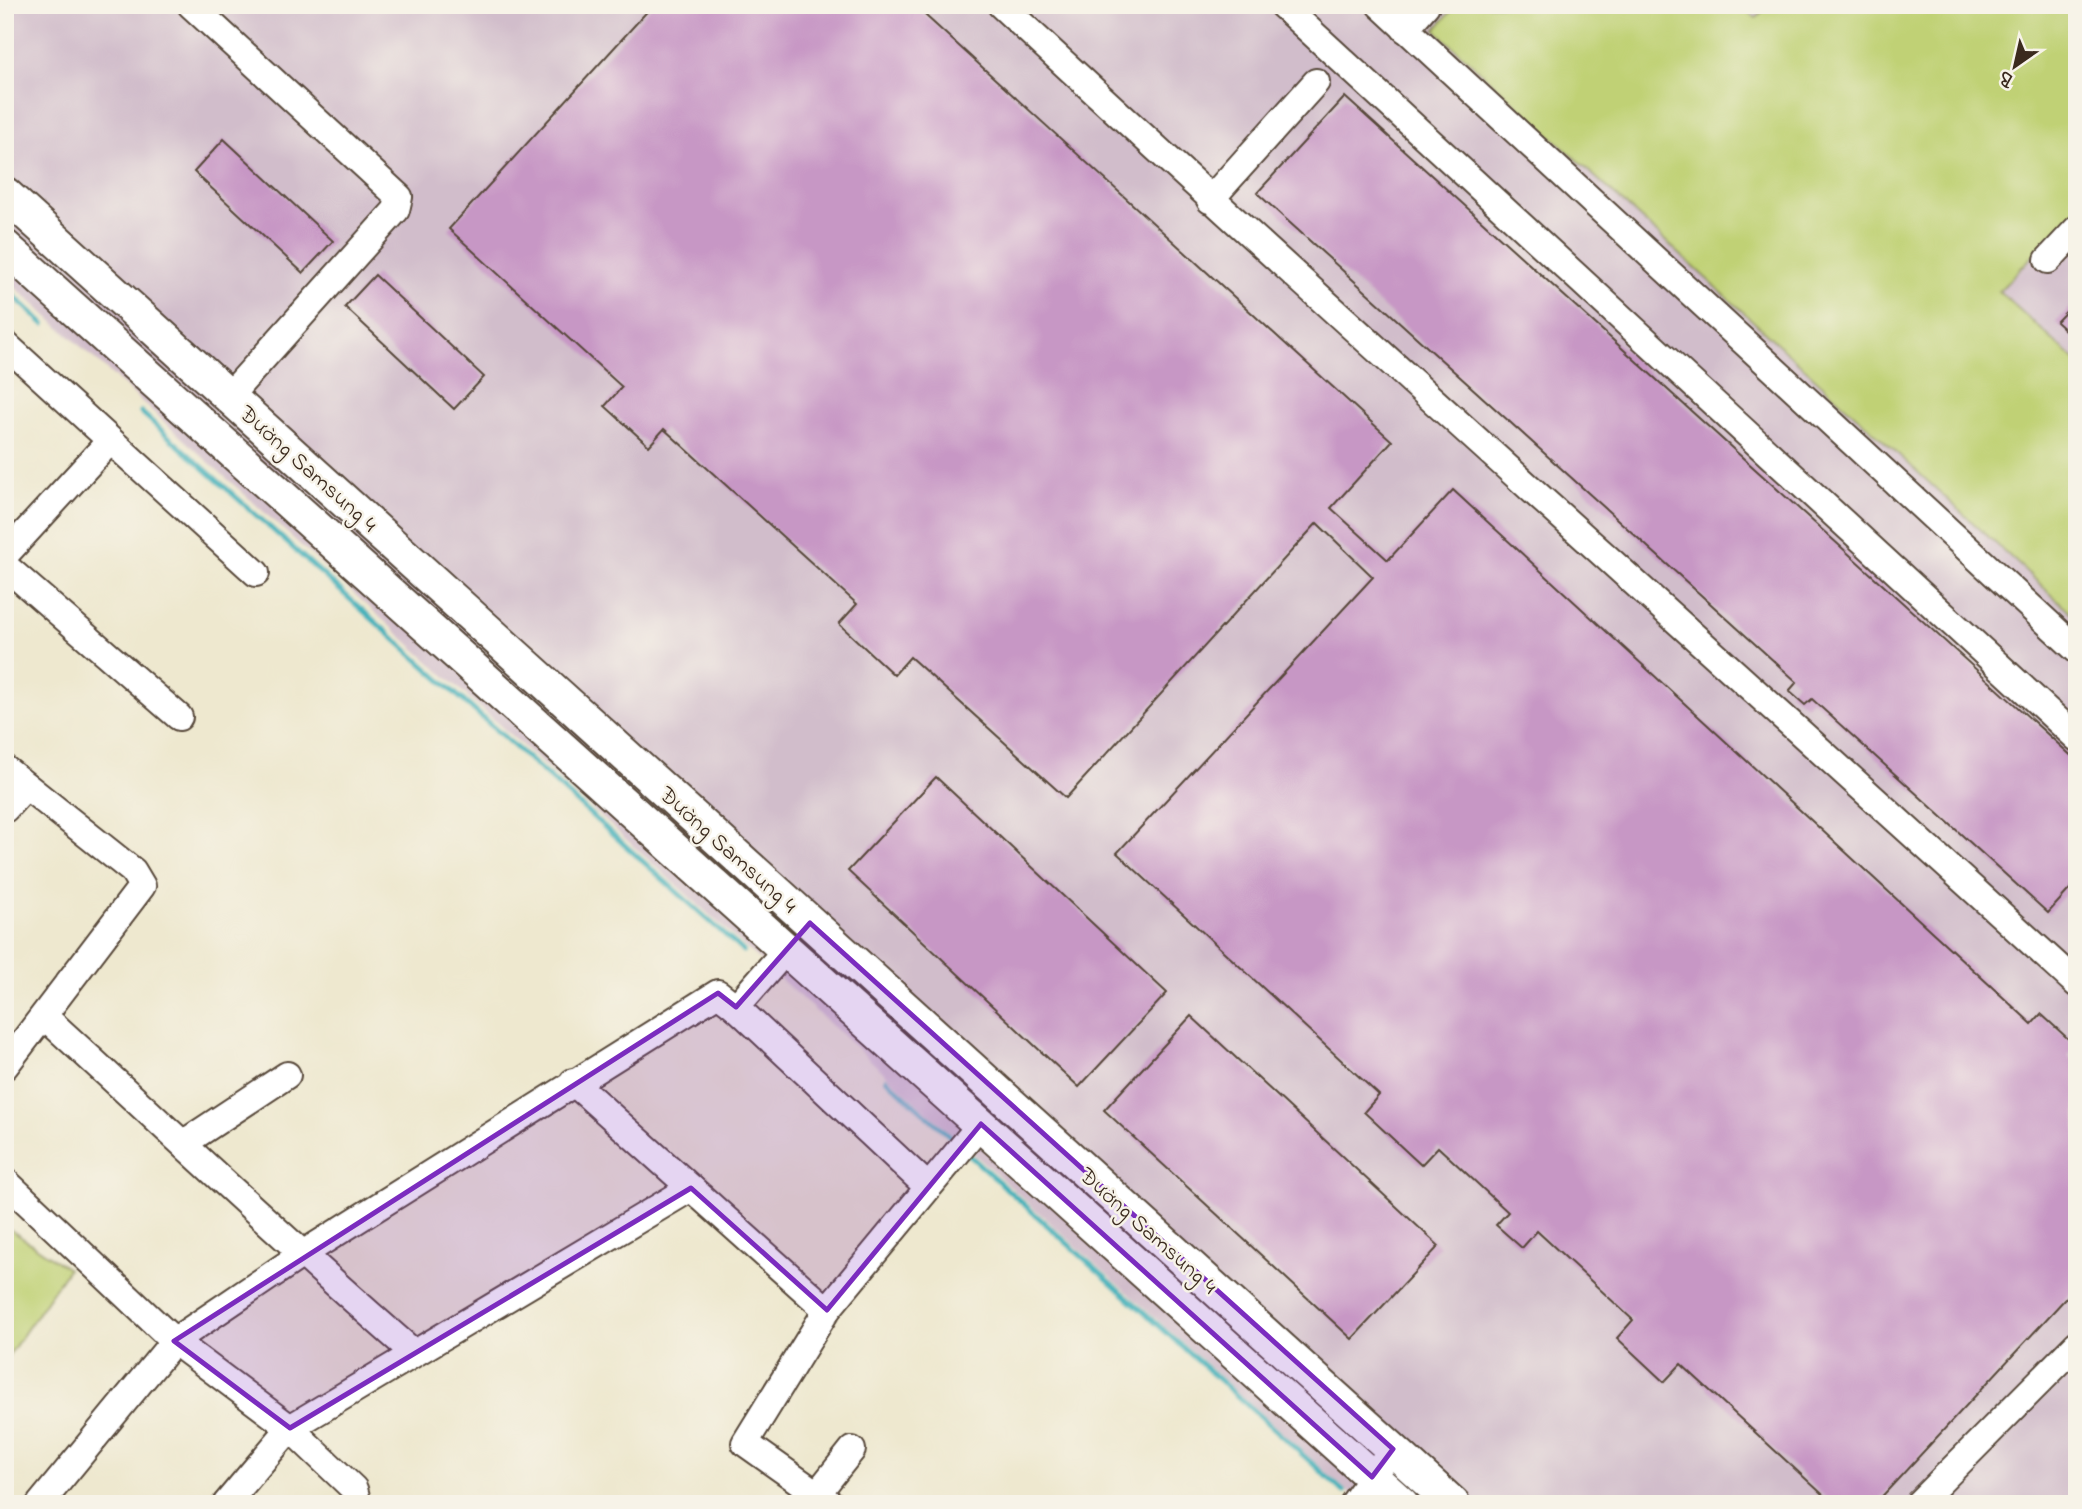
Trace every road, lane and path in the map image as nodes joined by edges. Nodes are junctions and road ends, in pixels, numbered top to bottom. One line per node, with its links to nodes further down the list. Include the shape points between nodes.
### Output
1 (191, 5): 16 (street, via 399,197 396,210)
2 (1001, 5): 9 (street)
3 (1282, 5): 24 (street)
4 (1380, 5): 6 (street)
5 (1426, 5): 6 (street)
6 (1405, 29): 22 (street)
7 (1316, 82): 9 (street)
8 (5, 194): 12 (main road, Đường Samsung 4)
9 (1210, 200): 32 (street, via 1690,629)
10 (2077, 229): 13 (street)
11 (5, 247): 14 (main road, Đường Samsung 4)
12 (78, 259): 14 (main road); 16 (main road, Đường Samsung 4)
13 (2048, 260)
14 (51, 288): 17 (main road, Đường Samsung 4)
15 (5, 344): 18 (street)
16 (229, 396): 17 (main road); 28 (main road, Đường Samsung 4)
17 (204, 425): 29 (main road, Đường Samsung 4)
18 (109, 442): 19 (street); 21 (street)
19 (5, 555)
20 (5, 566): 23 (street)
21 (256, 573)
22 (2077, 650)
23 (179, 717)
24 (2077, 738)
25 (5, 769): 26 (street)
26 (26, 786): 27 (street); 34 (street, via 133,871 142,886)
27 (5, 809)
28 (704, 826): 29 (main road); 30 (main road, Đường Samsung 4)
29 (678, 855): 31 (main road, Đường Samsung 4)
30 (810, 923): 31 (main road); 49 (main road, Đường Samsung 4)
31 (785, 951): 33 (street); 38 (main road, Đường Samsung 4)
32 (2077, 984)
33 (736, 1007): 37 (street, via 719,993); 41 (street)
34 (45, 1017): 35 (street); 39 (street)
35 (5, 1066)
36 (287, 1075): 39 (street)
37 (573, 1082): 42 (street); 43 (street)
38 (981, 1124): 41 (street); 51 (main road, Đường Samsung 4)
39 (184, 1143): 43 (street)
40 (5, 1181): 45 (street)
41 (928, 1187): 44 (street)
42 (691, 1188): 44 (street); 47 (street)
43 (301, 1255): 45 (street); 47 (street)
44 (827, 1310): 52 (street, via 746,1443)
45 (174, 1340): 48 (street); 53 (street)
46 (2077, 1344): 59 (street)
47 (414, 1353): 48 (street)
48 (290, 1428): 54 (street); 55 (street, via 354,1489)
49 (1393, 1449): 51 (street); 58 (main road, Đường Samsung 4)
50 (852, 1450): 52 (street)
51 (1372, 1477): 56 (street); 57 (main road, Đường Samsung 4)
52 (819, 1501)
53 (40, 1504)
54 (226, 1504)
55 (358, 1504)
56 (1353, 1504)
57 (1402, 1504)
58 (1453, 1504)
59 (1918, 1504)

